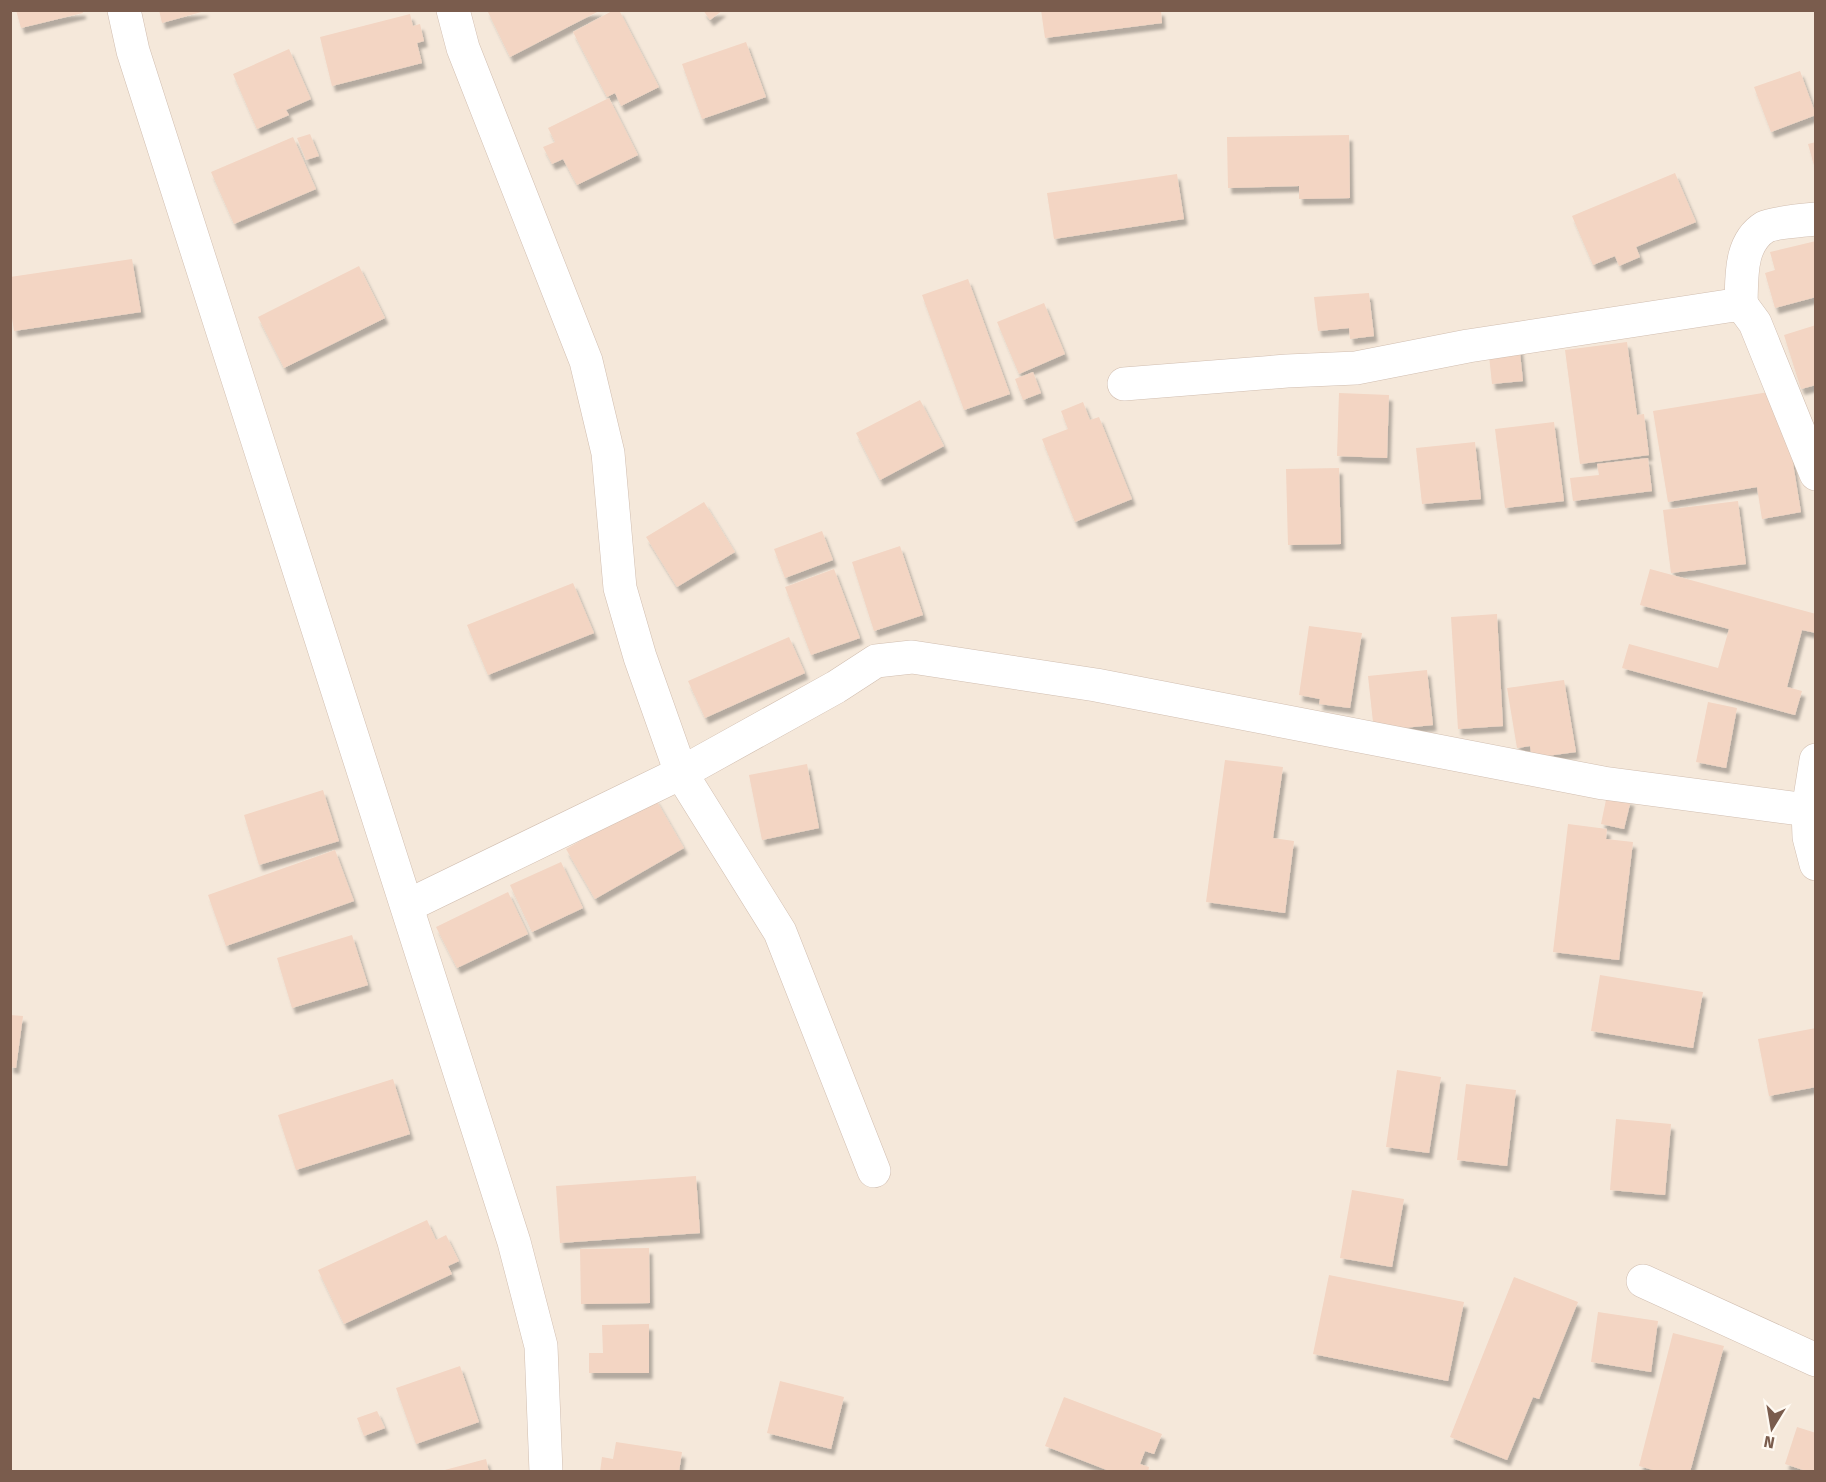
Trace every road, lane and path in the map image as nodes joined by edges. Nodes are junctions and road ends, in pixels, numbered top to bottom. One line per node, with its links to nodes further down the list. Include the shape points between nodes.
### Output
1 (124, 10): 11 (street)
2 (453, 10): 8 (street, via 463,48 586,361 608,453 620,588)
3 (1815, 219): 4 (street, via 1766,226 1751,243 1743,262)
4 (1741, 304): 5 (street, via 1479,344 1356,368); 6 (street, via 1755,323)
5 (1124, 384)
6 (1815, 474)
7 (1815, 760): 9 (street)
8 (681, 773): 9 (street, via 876,661 912,657 1096,685 1603,783); 11 (street); 12 (street, via 780,932)
9 (1808, 810): 10 (street)
10 (1815, 864)
11 (407, 906): 15 (street, via 514,1242 541,1346)
12 (874, 1171)
13 (1643, 1281): 14 (street)
14 (1815, 1360)
15 (546, 1472)

